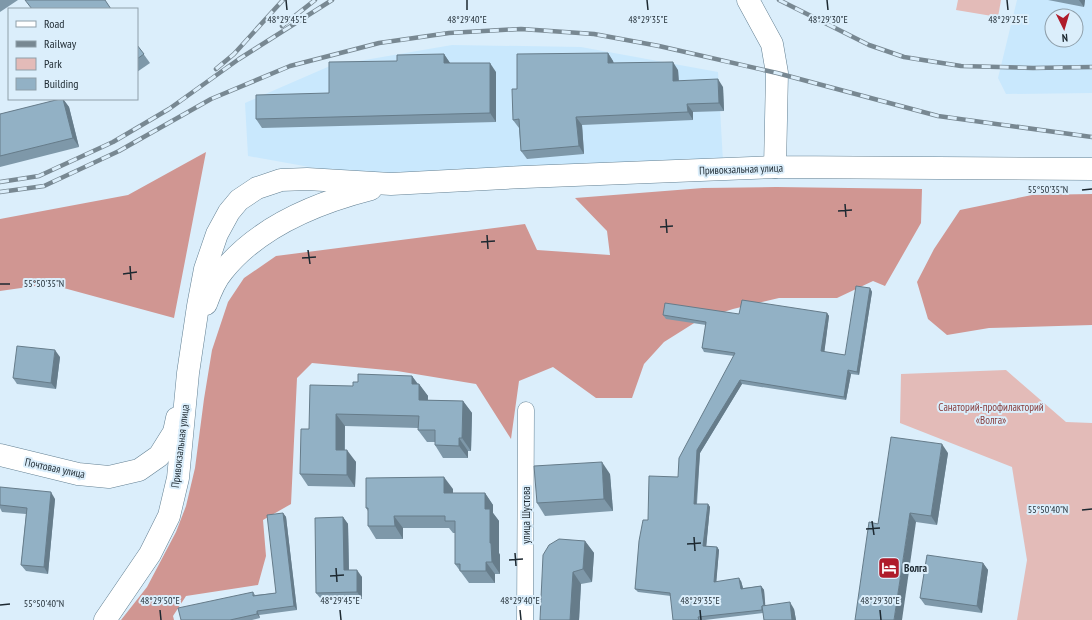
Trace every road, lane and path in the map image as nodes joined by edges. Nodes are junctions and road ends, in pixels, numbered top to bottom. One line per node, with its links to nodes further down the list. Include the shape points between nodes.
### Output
1 (748, 0): 2 (main road, via 772,44 776,66)
2 (775, 167): 3 (main road, Привокзальная улица); 4 (main road, Привокзальная улица)
3 (1092, 169)
4 (391, 184): 5 (main road, via 340,197 304,211 275,226 242,250 222,272); 5 (main road, via 281,180 257,188 239,200 217,234 205,269)
5 (195, 329): 6 (main road)
6 (188, 372): 8 (main road, Почтовая улица, via 174,432 159,456 140,470 108,477 78,474); 9 (main road, Привокзальная улица, via 178,478 169,516 150,554)
7 (526, 410): 10 (street, улица Шустова)
8 (0, 455)
9 (105, 620)
10 (525, 620)

